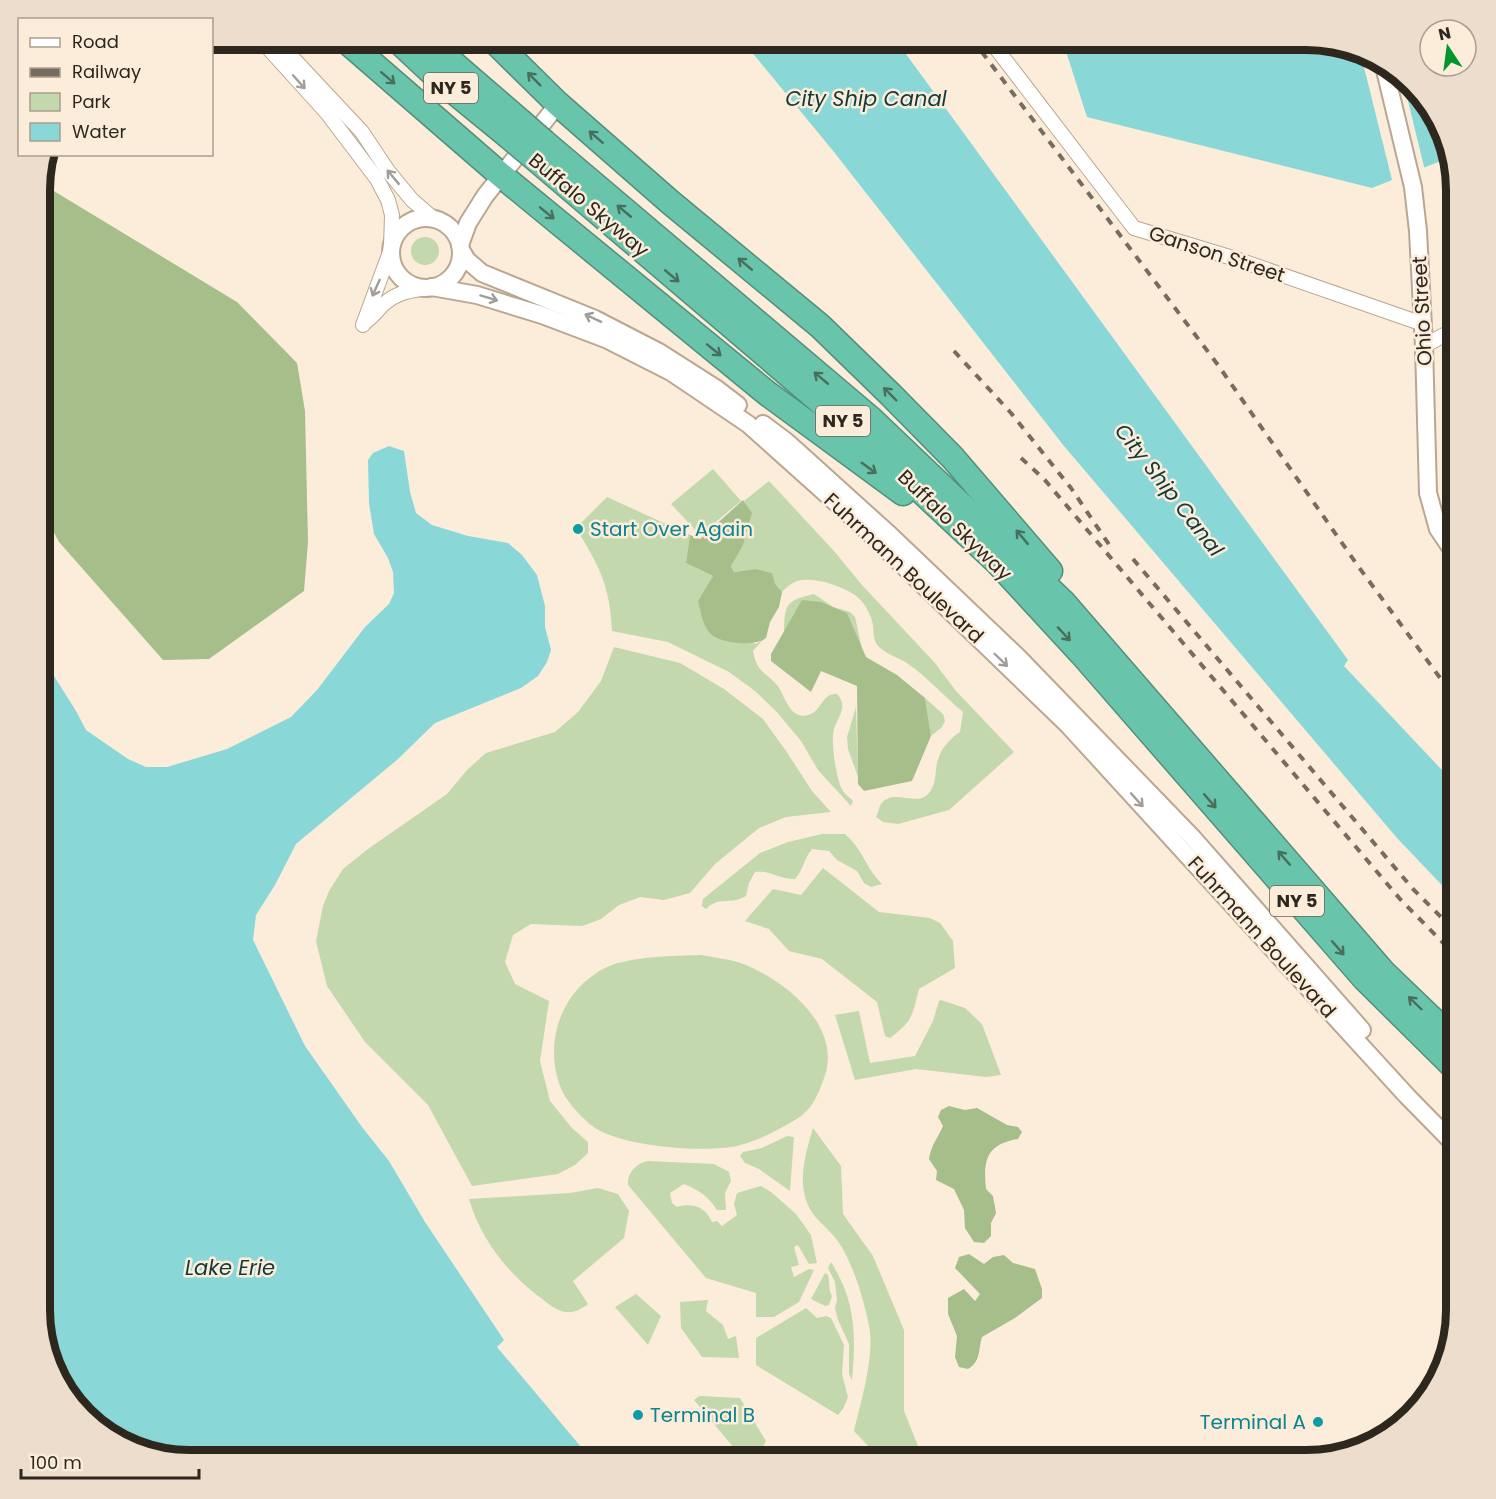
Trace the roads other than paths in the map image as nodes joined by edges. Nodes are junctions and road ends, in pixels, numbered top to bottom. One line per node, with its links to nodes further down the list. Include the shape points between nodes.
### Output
1 (270, 50): 16 (street, Fuhrmann Boulevard, one-way to 16, via 327,113 377,179 392,215)
2 (285, 50): 14 (street, Fuhrmann Boulevard, one-way to 2, via 412,200 362,132)
3 (357, 50): 12 (highway, one-way to 12)
4 (408, 50): 10 (highway, Buffalo Skyway / NY 5, via 441,81)
5 (436, 50): 10 (highway, Buffalo Skyway / NY 5)
6 (503, 50): 9 (highway, one-way to 6)
7 (997, 50): 18 (street, Ganson Street, via 1134,228)
8 (1386, 74): 18 (street, Ohio Street, via 1413,187)
9 (558, 104): 12 (street); 24 (highway, one-way to 9, via 1056,578 953,458 891,395 820,326)
10 (513, 128): 11 (highway, Buffalo Skyway / NY 5, bridge)
11 (538, 149): 23 (highway, Buffalo Skyway / NY 5, one-way to 23, via 876,449); 24 (highway, Buffalo Skyway / NY 5, one-way to 11, via 871,419)
12 (502, 176): 13 (street); 23 (highway, one-way to 23, via 768,394)
13 (485, 195): 14 (street, via 459,216); 15 (street, via 468,223)
14 (437, 220): 15 (street, Fuhrmann Boulevard, via 450,228); 16 (street, via 420,218 406,223)
15 (460, 248): 17 (street, via 460,262 452,277); 21 (street, Fuhrmann Boulevard, one-way to 15, via 717,389 659,352 596,319 482,273)
16 (390, 249): 17 (street, Fuhrmann Boulevard, via 393,267 403,280); 17 (street, one-way to 17, via 363,325 397,295)
17 (429, 288): 21 (street, Fuhrmann Boulevard, one-way to 21, via 477,295 608,340)
18 (1423, 324): 20 (street, Ohio Street)
19 (1446, 334): 20 (street)
20 (1424, 346): 22 (street, Ohio Street, via 1428,493 1438,529)
21 (739, 412): 26 (street, Fuhrmann Boulevard)
22 (1446, 541)
23 (998, 563): 25 (highway, Buffalo Skyway / NY 5, one-way to 25)
24 (1064, 603): 25 (highway, Buffalo Skyway / NY 5)
25 (1144, 711): 27 (highway, Buffalo Skyway / NY 5, one-way to 25, via 1384,973); 28 (highway, Buffalo Skyway / NY 5, one-way to 28, via 1365,979)
26 (1072, 721): 29 (street, Fuhrmann Boulevard, via 1193,838); 30 (street, Fuhrmann Boulevard, one-way to 30)
27 (1446, 1033)
28 (1446, 1059)
29 (1446, 1119)
30 (1446, 1136)

